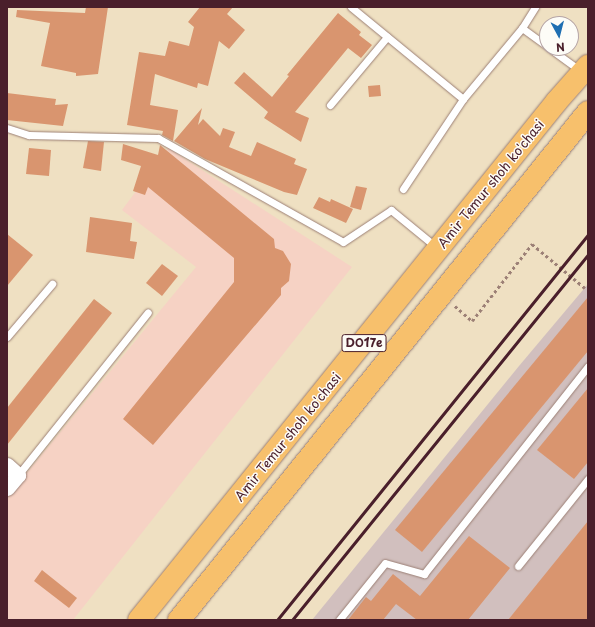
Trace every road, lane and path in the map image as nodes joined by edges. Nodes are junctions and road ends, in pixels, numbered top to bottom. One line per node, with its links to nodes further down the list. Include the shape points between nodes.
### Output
1 (351, 7): 4 (lane)
2 (535, 7): 3 (lane)
3 (522, 28): 5 (lane); 8 (lane)
4 (387, 37): 8 (lane); 9 (lane)
5 (539, 40)
6 (563, 56): 7 (lane)
7 (585, 69): 13 (main road, Amir Temur shoh ko'chasi / D017e)
8 (463, 99): 12 (lane)
9 (330, 106)
10 (588, 112): 16 (main road, D017e)
11 (7, 128): 13 (lane, via 29,135 158,138 343,242 391,210)
12 (403, 189)
13 (439, 249): 24 (main road, Amir Temur shoh ko'chasi / D017e)
14 (52, 284): 18 (lane)
15 (585, 288): 16 (path, via 532,244 472,321)
16 (442, 295): 25 (main road, D017e)
17 (148, 312): 20 (lane)
18 (7, 337)
19 (588, 366): 26 (lane, via 424,574 385,563)
20 (13, 470): 22 (street)
21 (588, 479): 23 (lane)
22 (7, 488)
23 (518, 566)
24 (139, 620)
25 (179, 620)
26 (339, 620)

